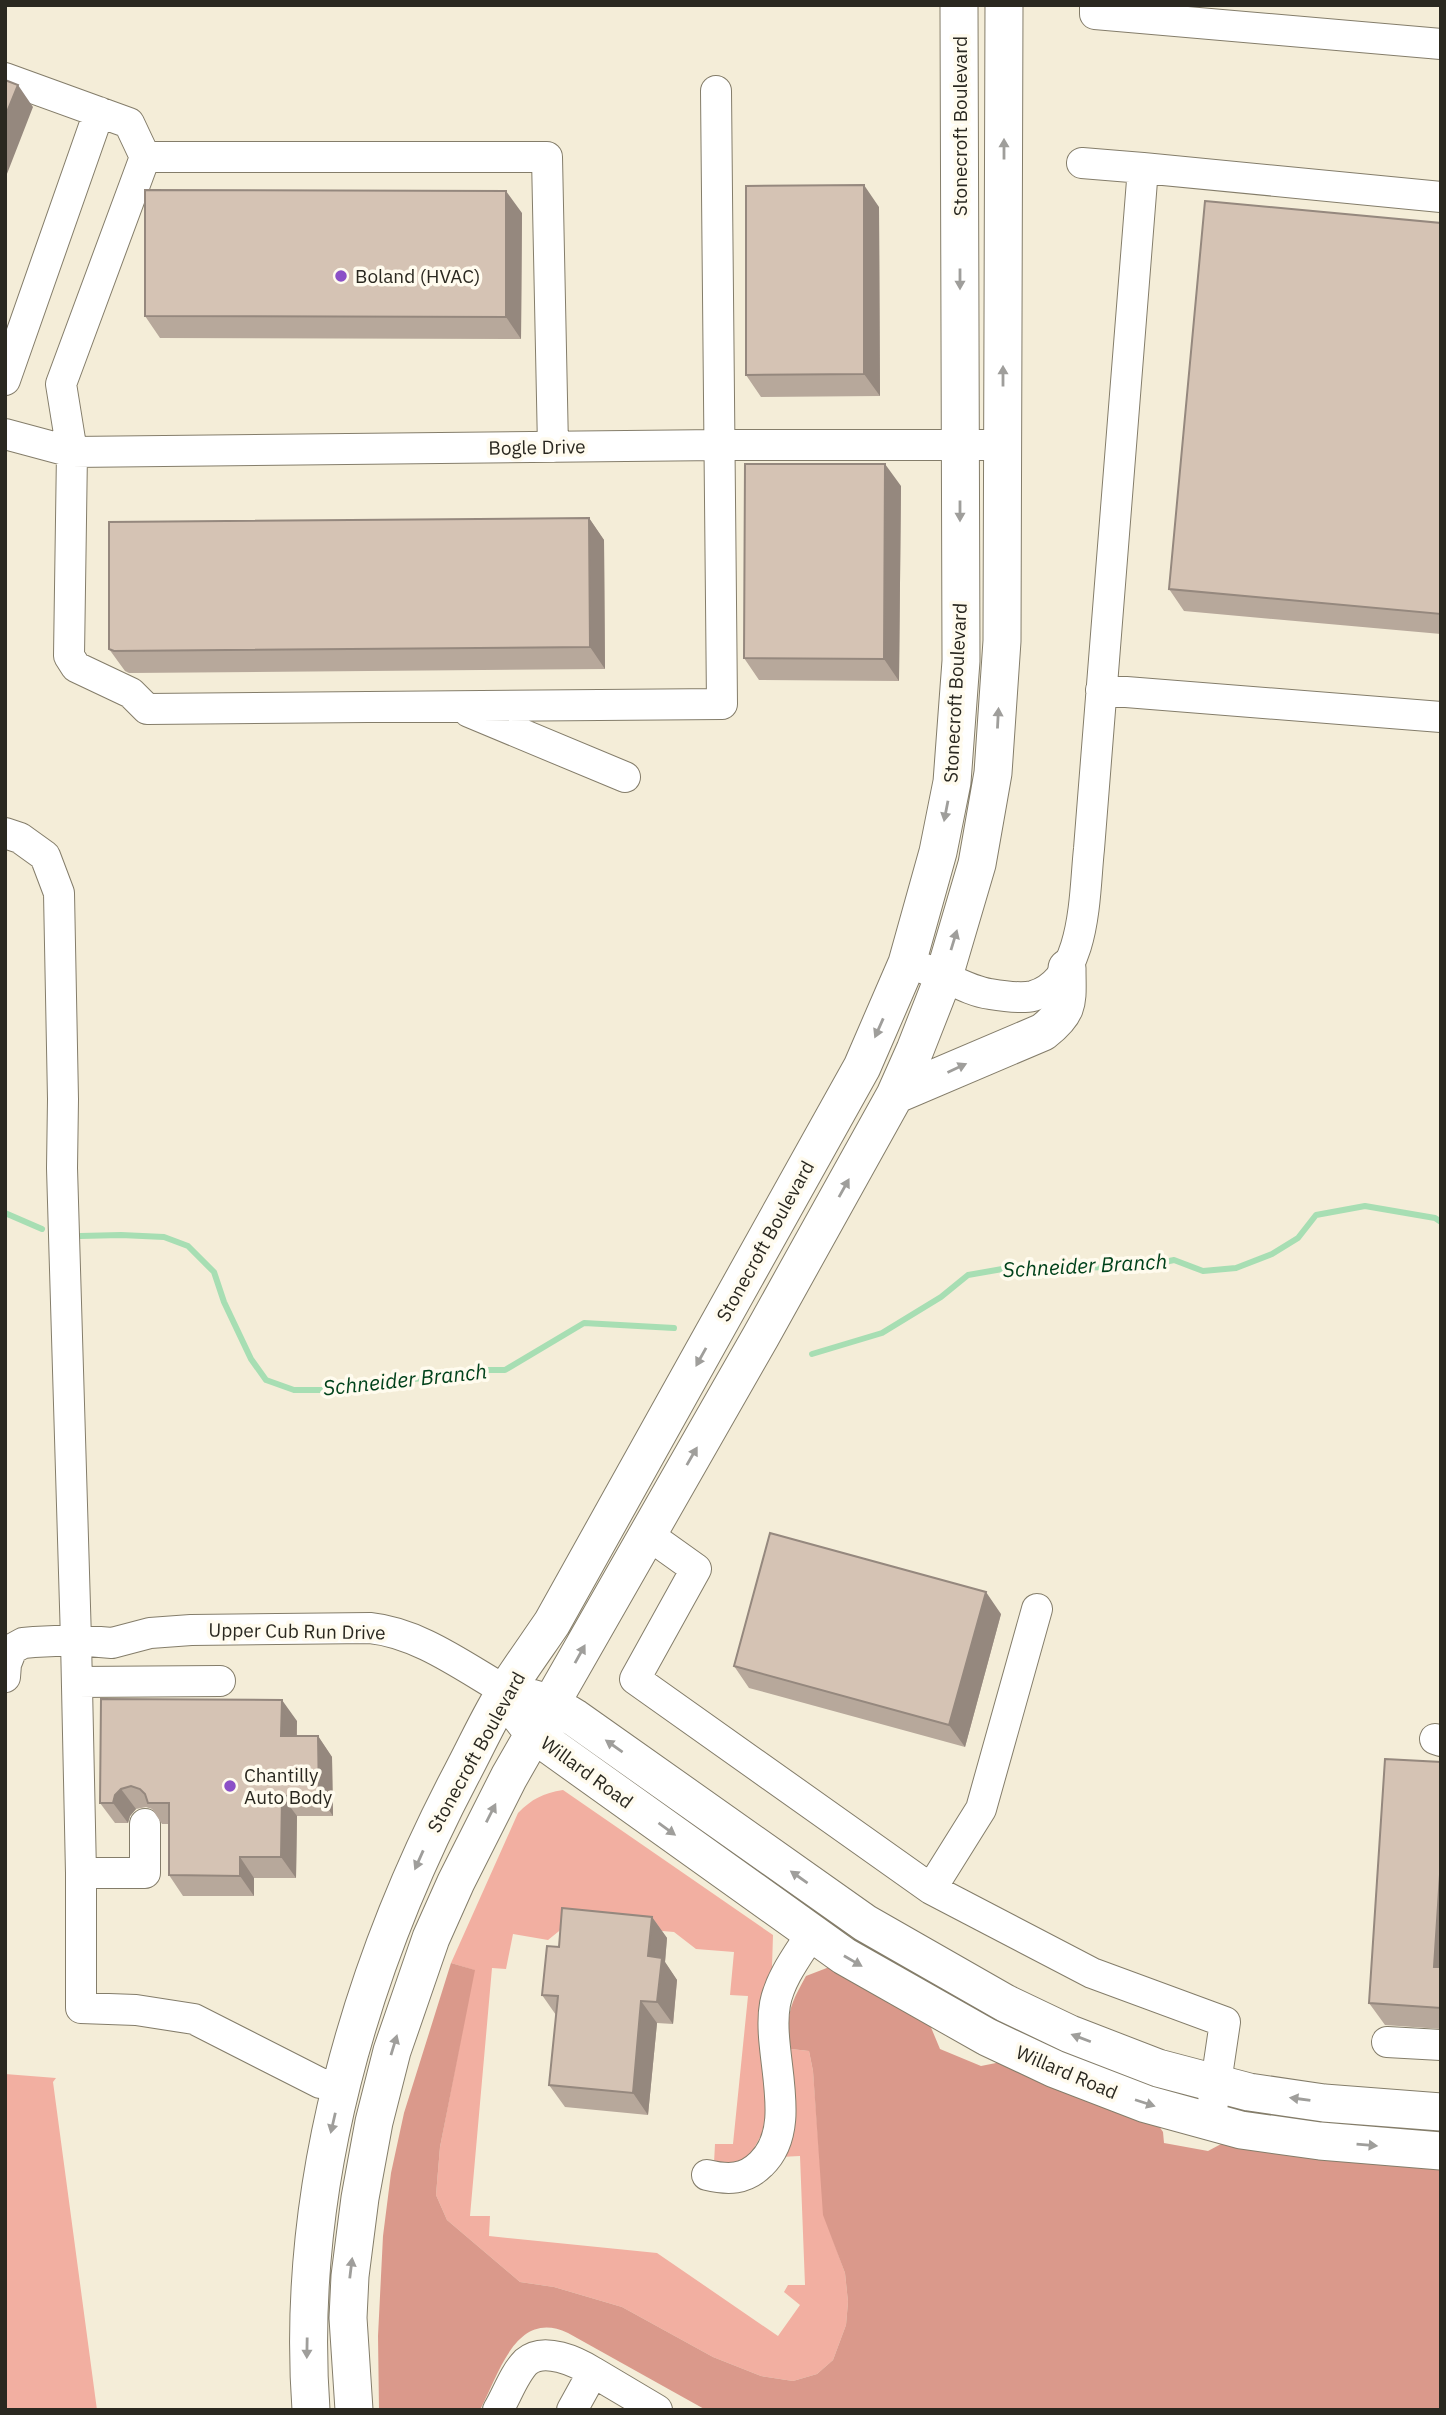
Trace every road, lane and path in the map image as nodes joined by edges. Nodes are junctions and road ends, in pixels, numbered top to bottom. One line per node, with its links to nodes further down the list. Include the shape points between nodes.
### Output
1 (960, 5): 15 (main road, Stonecroft Boulevard, one-way to 15)
2 (1004, 5): 17 (main road, one-way to 2)
3 (1095, 5): 4 (street, via 1095,14)
4 (1265, 17): 5 (street)
5 (1441, 44)
6 (5, 78): 8 (street)
7 (716, 90): 16 (street)
8 (99, 112): 9 (street, via 129,123); 13 (street)
9 (145, 157): 18 (street, via 547,157); 19 (street, via 61,384)
10 (1082, 163): 11 (street)
11 (1143, 168): 12 (street); 20 (street)
12 (1441, 197)
13 (5, 380)
14 (5, 434): 19 (street, Bogle Drive)
15 (960, 443): 16 (street, Bogle Drive); 17 (street, Bogle Drive); 25 (main road, Stonecroft Boulevard, one-way to 25, via 961,661 952,782)
16 (720, 445): 18 (street, Bogle Drive); 21 (street, via 722,704)
17 (1003, 445): 27 (main road, one-way to 17, via 977,864 993,773 1002,641)
18 (553, 447): 19 (street, Bogle Drive)
19 (72, 452): 21 (street, via 69,656 76,667 131,693 147,709)
20 (1101, 690): 22 (street); 26 (street, via 1079,935)
21 (456, 706): 23 (street)
22 (1441, 717)
23 (625, 777)
24 (5, 833): 31 (street, via 45,856 59,892)
25 (907, 963): 27 (street); 35 (main road, Stonecroft Boulevard, one-way to 35, via 862,1068 558,1612)
26 (1067, 968): 27 (street, via 1054,985 1032,996 987,994); 28 (main road, one-way to 26, via 1043,1032 1060,1019 1068,1002)
27 (944, 976): 28 (main road)
28 (894, 1095): 29 (main road, one-way to 28)
29 (647, 1534): 36 (main road, one-way to 29); 39 (street, via 696,1569 635,1679)
30 (1037, 1609): 39 (street, via 981,1809)
31 (76, 1640): 32 (street, Upper Cub Run Drive, via 23,1643 12,1649); 34 (street); 35 (street, Upper Cub Run Drive, via 112,1643 150,1633 191,1630 384,1630 424,1644)
32 (5, 1677)
33 (220, 1681): 34 (street)
34 (77, 1682): 38 (street)
35 (506, 1691): 36 (main road, Willard Road, via 517,1711); 44 (main road, Stonecroft Boulevard, one-way to 44, via 406,1889 356,2029)
36 (543, 1720): 40 (main road, Willard Road, one-way to 40); 43 (main road, Willard Road, one-way to 36, via 1158,2068 1005,2003 876,1930 575,1718); 52 (main road, one-way to 36, via 350,2276 368,2155 392,2051 431,1938 456,1882)
37 (145, 1824): 38 (street, via 145,1873)
38 (81, 1873): 44 (street, via 81,2008 194,2019 320,2083)
39 (931, 1889): 43 (street, via 1093,1973 1225,2021)
40 (812, 1933): 46 (main road, Willard Road, one-way to 46, via 987,2037 1146,2104); 48 (street, via 775,2004 778,2141 759,2167 745,2175 731,2180)
41 (1387, 2042): 42 (street)
42 (1441, 2045)
43 (1216, 2083): 45 (main road, Willard Road, one-way to 43, via 1324,2103); 46 (street)
44 (341, 2086): 51 (main road, Stonecroft Boulevard, one-way to 51, via 321,2185 308,2300)
45 (1441, 2112)
46 (1210, 2121): 47 (main road, Willard Road, one-way to 47, via 1320,2141)
47 (1441, 2151)
48 (707, 2175)
49 (593, 2372): 50 (street); 53 (street, via 564,2358 529,2359); 54 (street)
50 (656, 2409)
51 (311, 2410)
52 (354, 2410)
53 (498, 2410)
54 (572, 2410)

